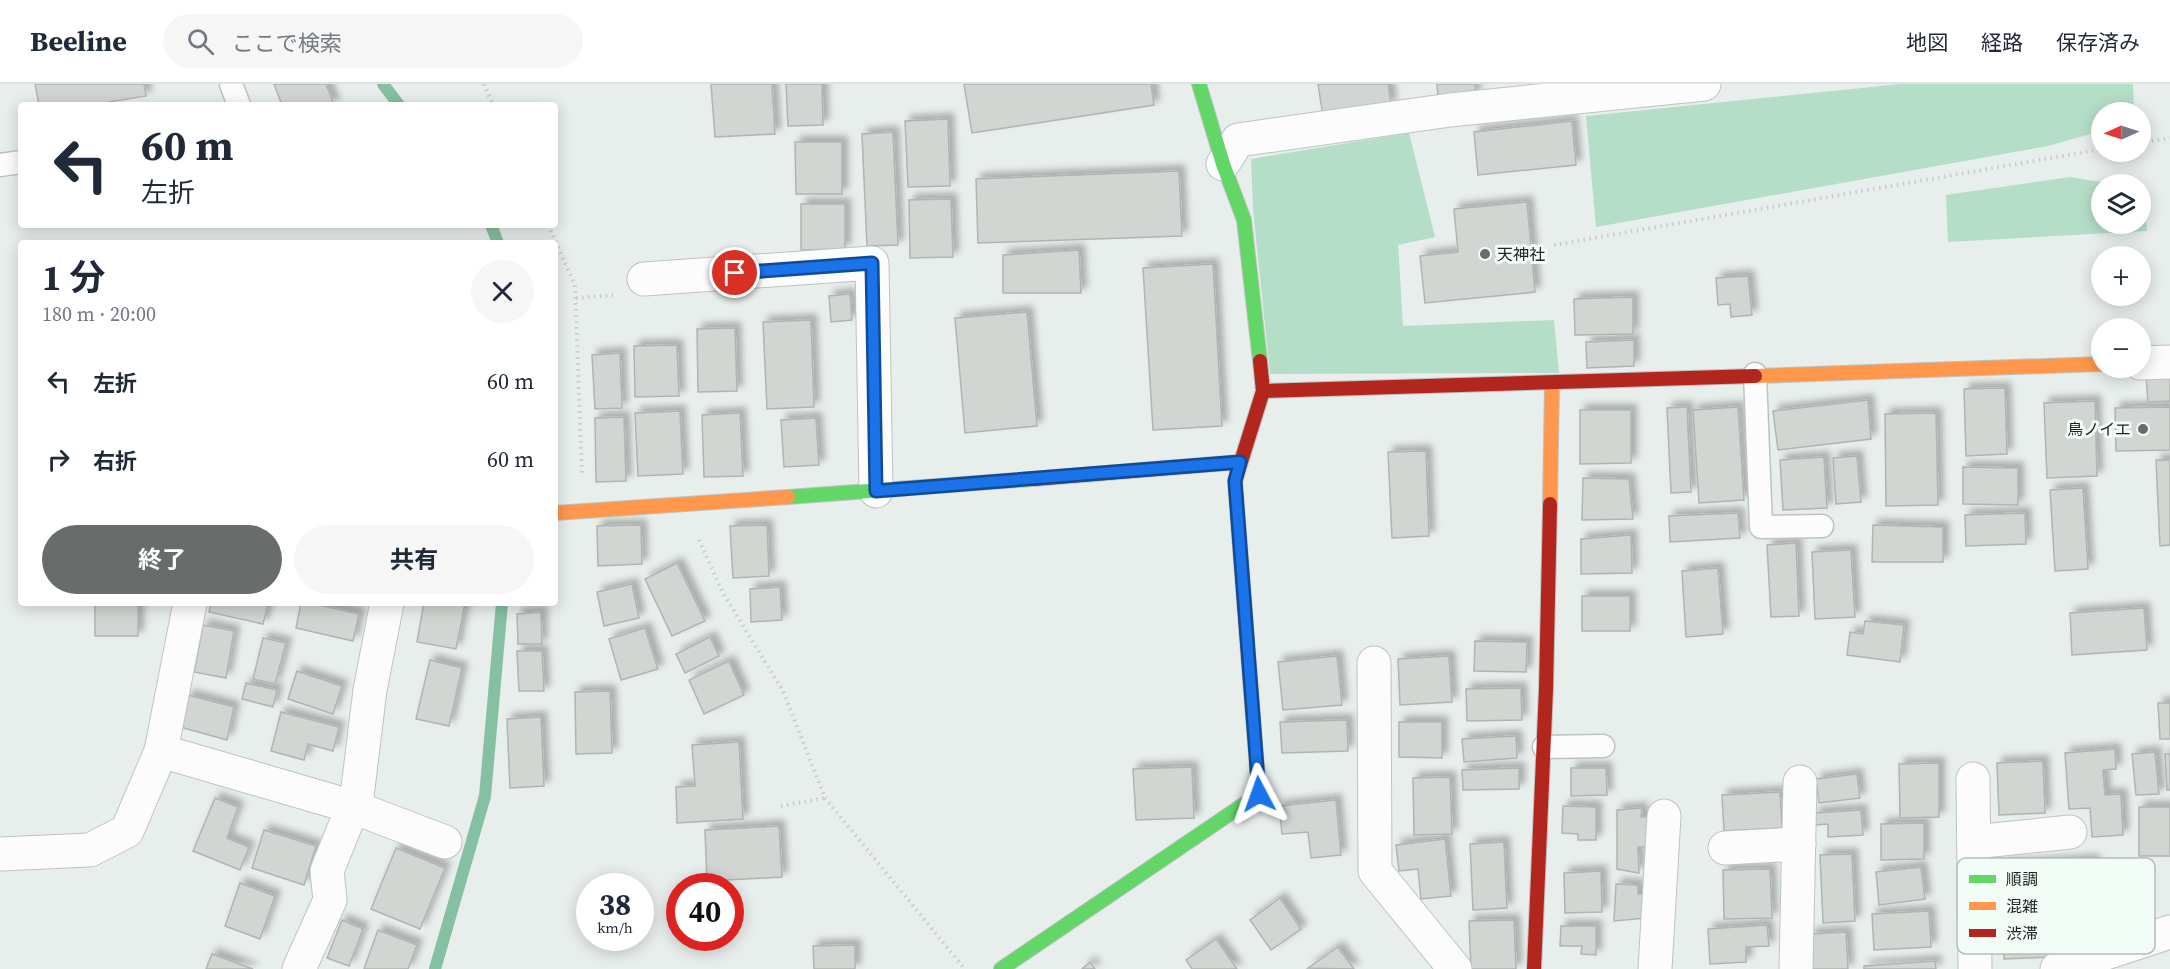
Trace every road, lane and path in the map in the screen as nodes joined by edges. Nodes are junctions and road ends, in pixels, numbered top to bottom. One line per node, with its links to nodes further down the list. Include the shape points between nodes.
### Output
1 (231, 84): 6 (lane)
2 (484, 84): 7 (path)
3 (1199, 84): 12 (street)
4 (1704, 84): 5 (street)
5 (1490, 95): 12 (street, via 1238,140)
6 (238, 102)
7 (492, 102)
8 (2170, 138): 9 (path)
9 (2151, 141)
10 (2091, 152): 14 (path)
11 (18, 162): 13 (lane)
12 (1223, 164): 22 (street, via 1244,220)
13 (0, 165)
14 (1554, 245)
15 (558, 247): 25 (path, via 575,285)
16 (644, 279): 24 (street, via 872,263)
17 (2170, 362): 18 (street)
18 (2151, 363)
19 (2091, 364): 20 (street)
20 (1755, 374): 21 (street); 27 (lane, via 1761,526)
21 (1552, 383): 22 (street); 33 (street)
22 (1263, 391): 23 (street)
23 (1240, 462): 24 (street); 54 (street, via 1235,481 1259,794)
24 (876, 491): 25 (street)
25 (584, 510): 26 (street)
26 (558, 513)
27 (1822, 526)
28 (694, 530): 37 (path, via 723,593 783,691)
29 (189, 606): 34 (street)
30 (386, 606): 39 (street)
31 (1374, 663): 55 (street, via 1375,871)
32 (1603, 746): 33 (lane)
33 (1544, 747): 56 (street)
34 (161, 751): 39 (street); 46 (street, via 127,831 90,850)
35 (1973, 779): 43 (street)
36 (1800, 782): 44 (street)
37 (825, 798): 38 (path); 53 (path)
38 (781, 806)
39 (353, 807): 42 (street); 52 (street, via 327,871 330,900)
40 (1664, 816): 57 (street)
41 (2070, 832): 43 (street)
42 (445, 842)
43 (1974, 842): 47 (street)
44 (1798, 844): 45 (street); 58 (street)
45 (1725, 848)
46 (0, 854)
47 (1974, 858)
48 (2170, 932): 49 (street)
49 (2155, 937)
50 (1975, 954): 59 (street)
51 (2103, 954): 60 (street)
52 (299, 969)
53 (965, 969)
54 (1001, 969)
55 (1455, 969)
56 (1534, 969)
57 (1655, 969)
58 (1796, 969)
59 (1975, 969)
60 (2057, 969)

